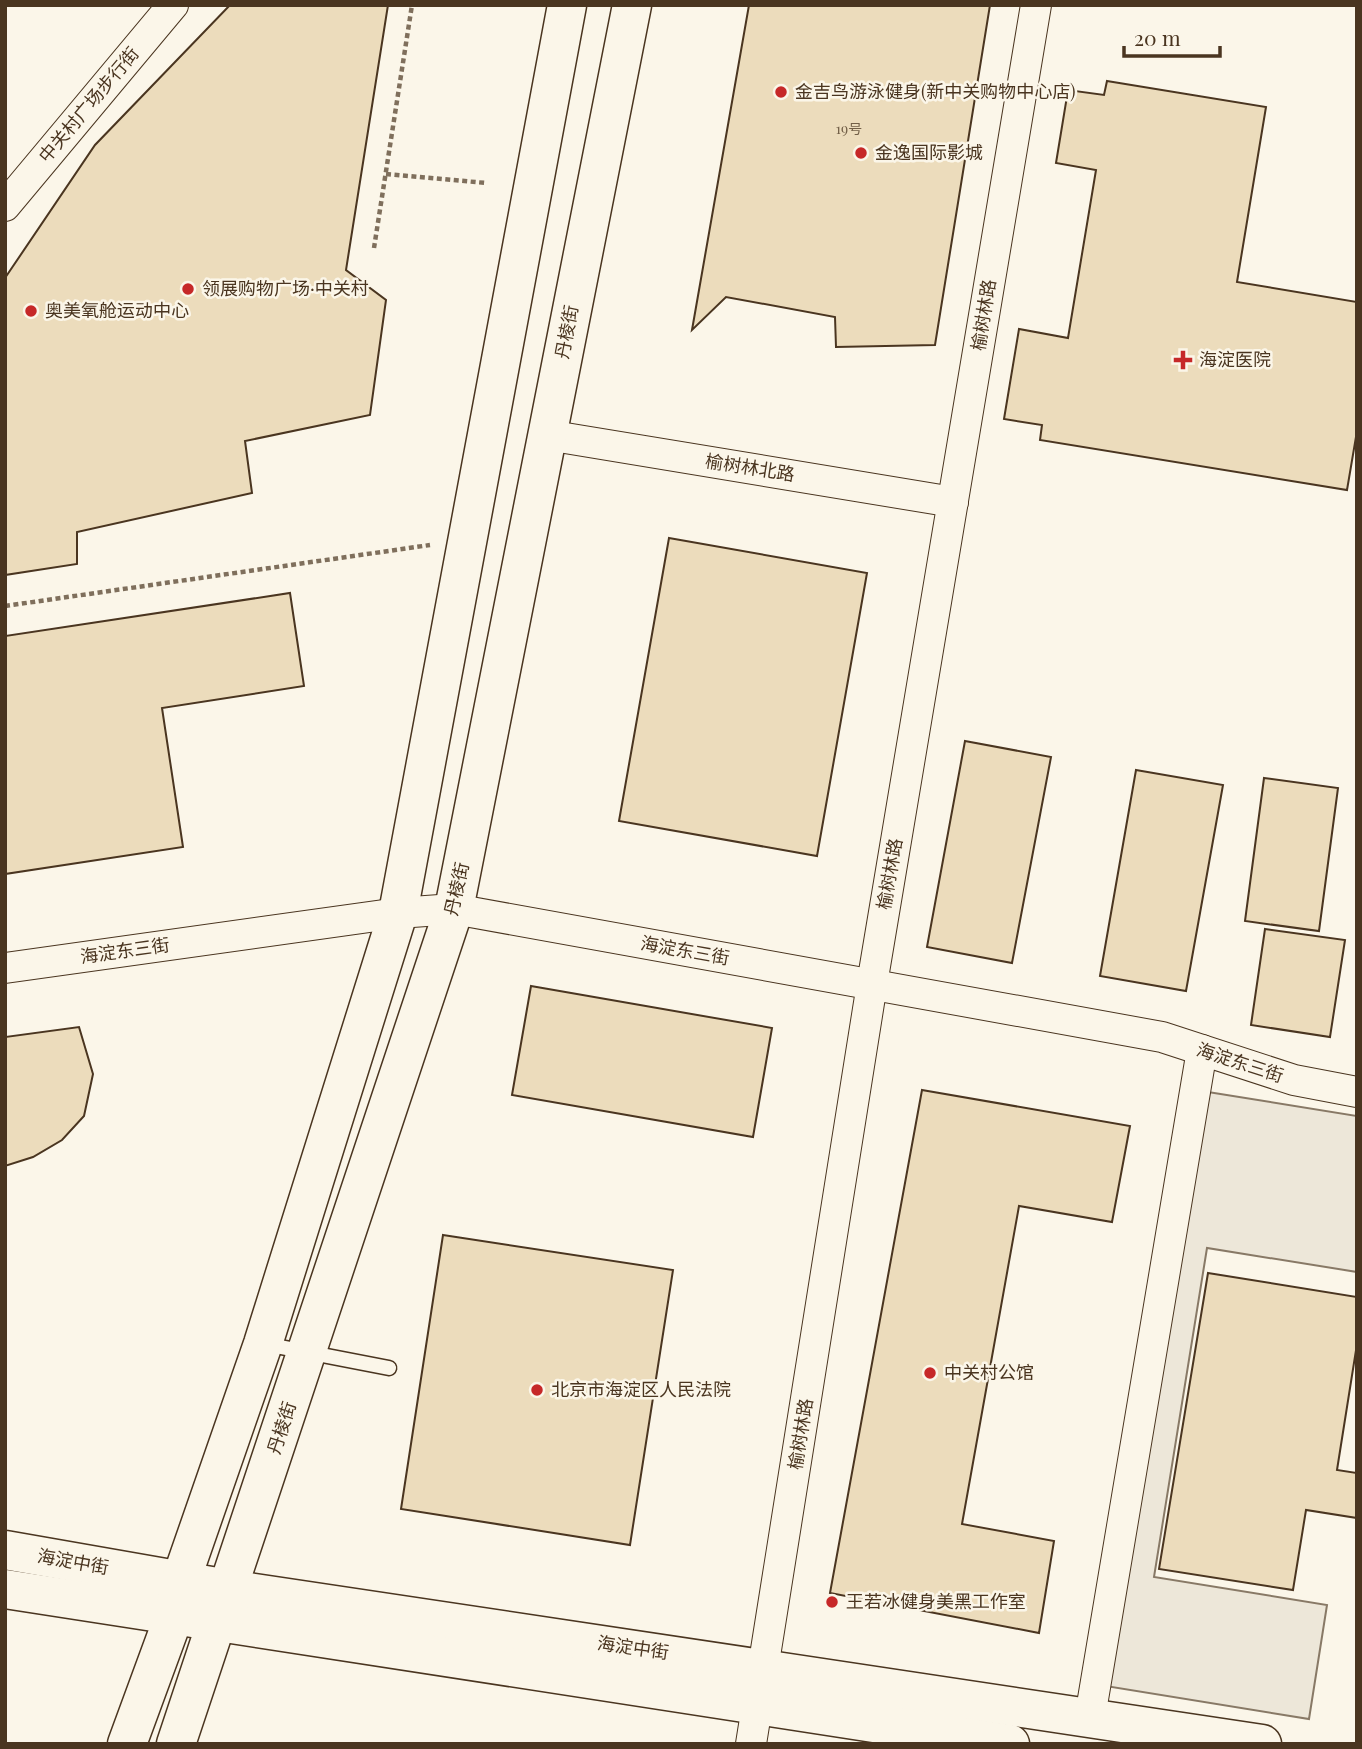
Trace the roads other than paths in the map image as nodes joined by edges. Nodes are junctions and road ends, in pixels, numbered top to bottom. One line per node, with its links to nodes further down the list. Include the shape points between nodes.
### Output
1 (173, 5): 5 (street, 中关村广场步行街)
2 (567, 5): 9 (main road)
3 (632, 5): 6 (main road, 丹棱街)
4 (1036, 5): 7 (street, 榆树林路)
5 (5, 206)
6 (547, 435): 7 (street, 榆树林北路); 8 (main road, 丹棱街)
7 (953, 502): 11 (street, 榆树林路)
8 (454, 909): 9 (street, 海淀东三街); 11 (street, 海淀东三街); 15 (main road, 丹棱街)
9 (398, 913): 10 (street, 海淀东三街); 14 (main road)
10 (5, 968)
11 (872, 984): 12 (street, 海淀东三街, via 1162,1037); 21 (street, 榆树林路)
12 (1202, 1050): 13 (street, 海淀东三街, via 1294,1080); 23 (street)
13 (1357, 1092)
14 (263, 1344): 15 (lane); 19 (main road)
15 (307, 1352): 16 (lane); 20 (main road, 丹棱街)
16 (389, 1368)
17 (5, 1550): 19 (main road, 海淀中街)
18 (5, 1590): 19 (main road, 海淀中街)
19 (177, 1598): 20 (main road, 海淀中街); 24 (main road)
20 (223, 1605): 21 (main road, 海淀中街); 22 (main road, 海淀中街); 25 (main road, 丹棱街)
21 (764, 1667): 22 (street, 榆树林路); 23 (main road, 海淀中街)
22 (758, 1705): 26 (street, 榆树林路); 27 (main road, 海淀中街)
23 (1104, 1727): 28 (main road, 海淀中街)
24 (127, 1744)
25 (176, 1744)
26 (751, 1744)
27 (1010, 1744)
28 (1262, 1744)

